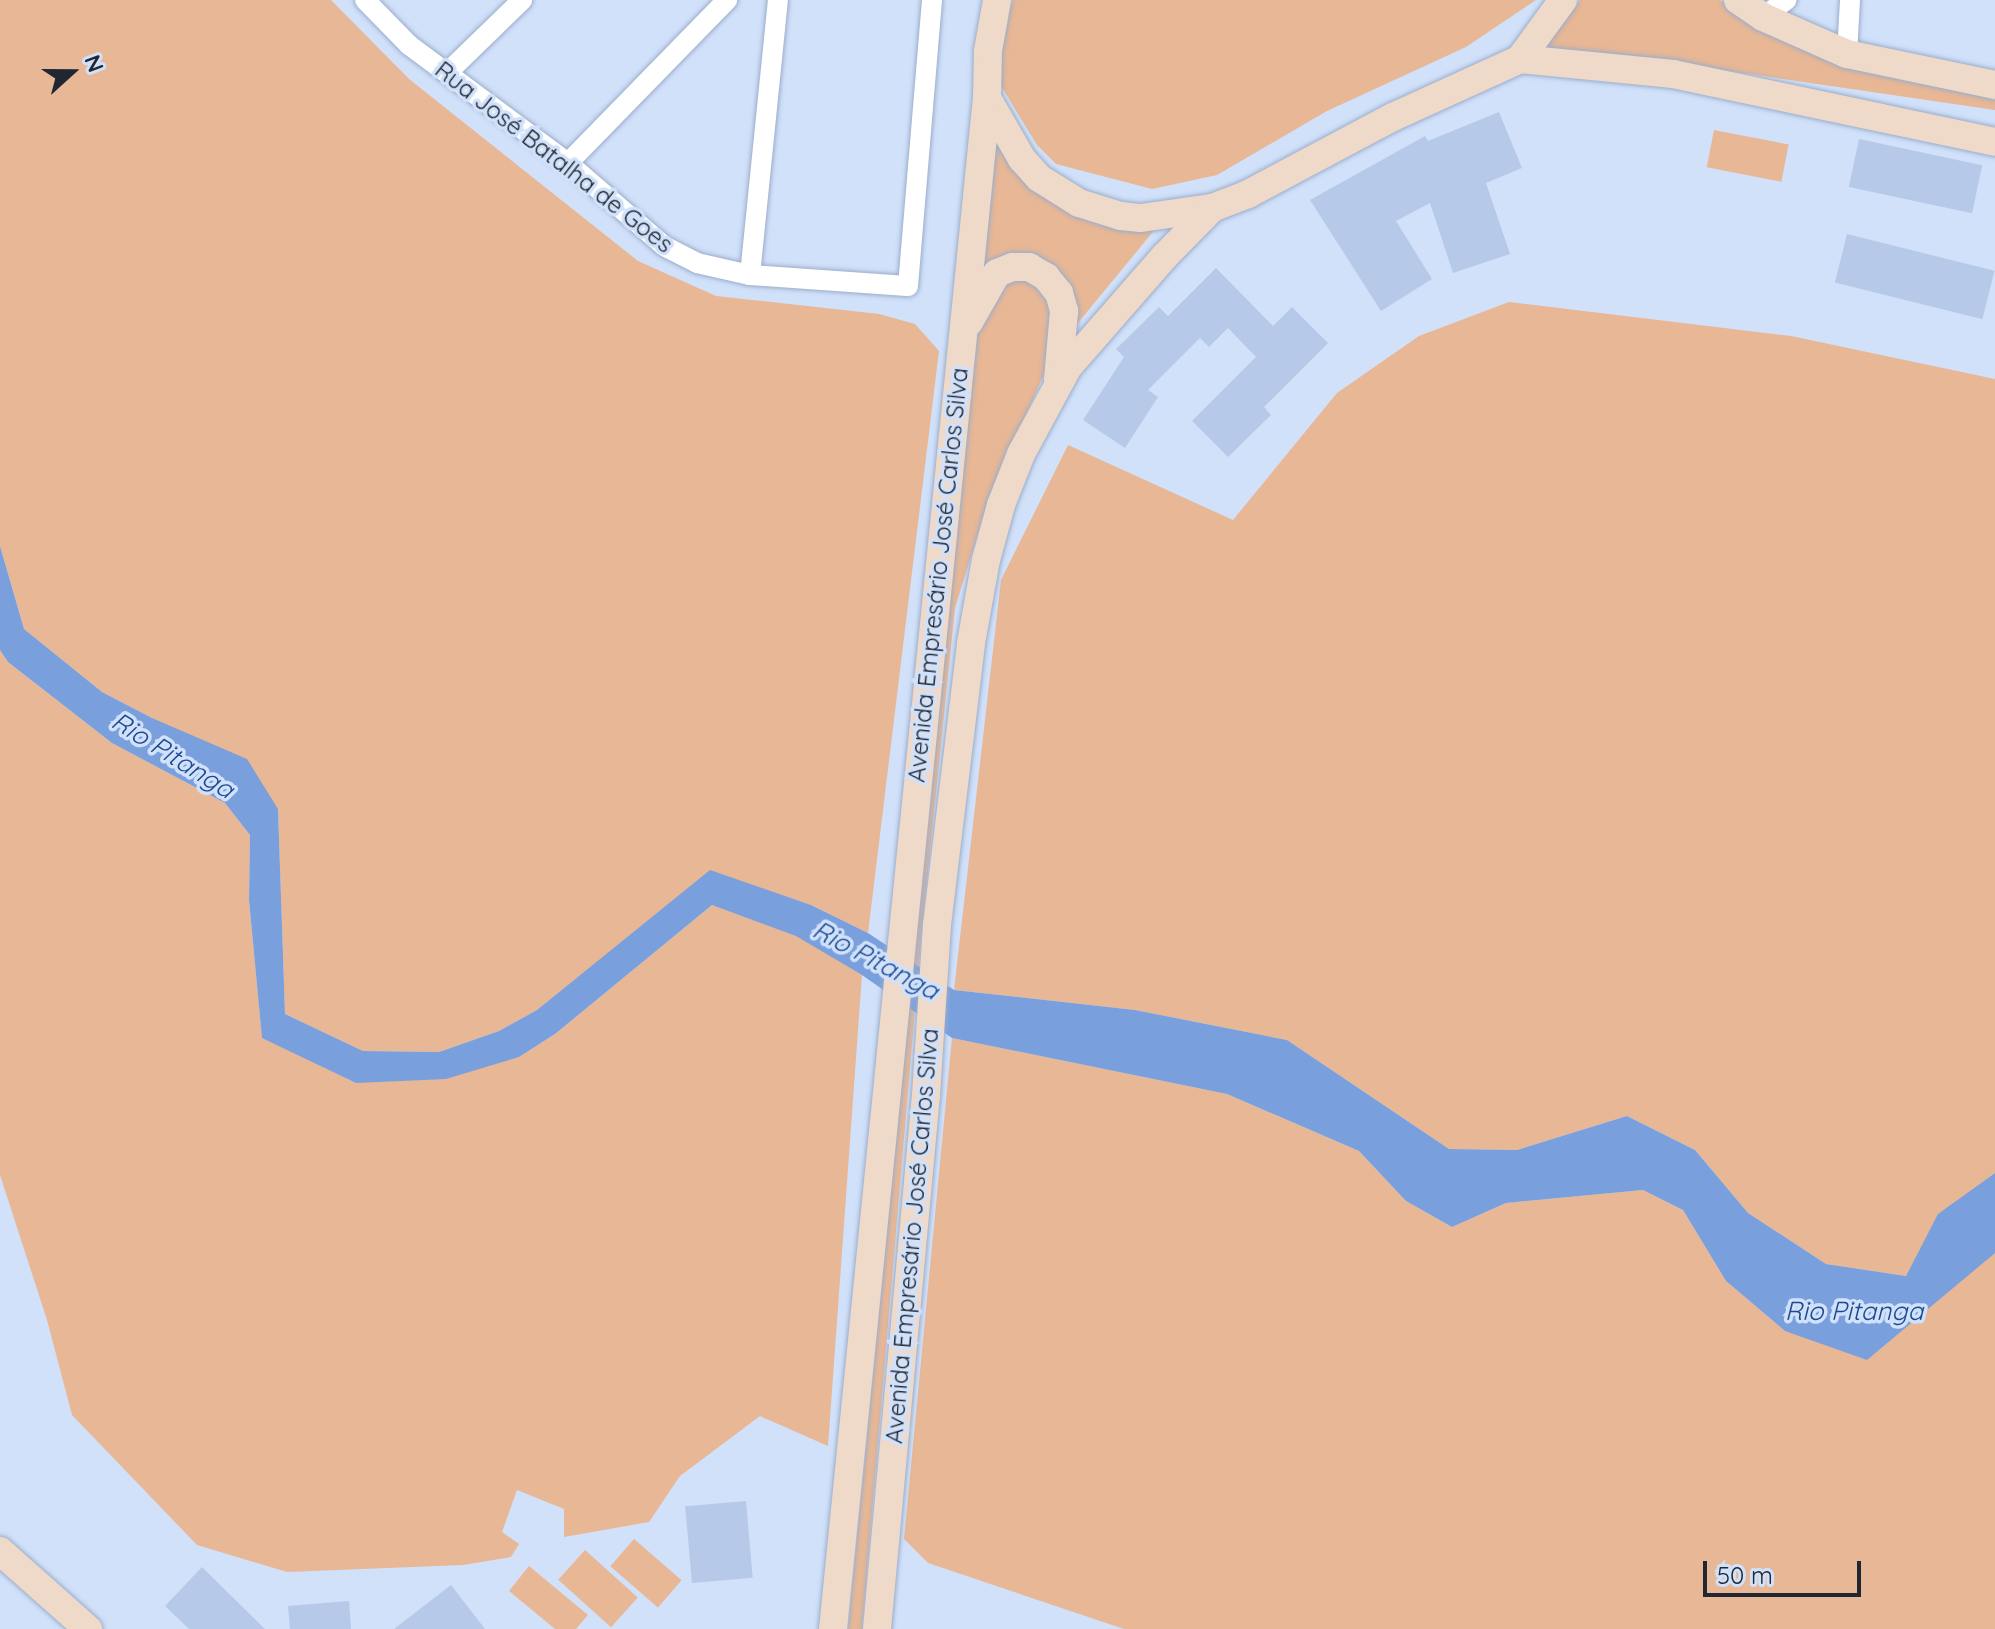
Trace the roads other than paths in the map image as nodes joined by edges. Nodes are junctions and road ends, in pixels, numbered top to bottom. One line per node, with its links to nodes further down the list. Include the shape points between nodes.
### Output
1 (365, 0): 14 (street, Rua José Batalha de Goes, via 409,45)
2 (522, 0): 14 (street)
3 (727, 0): 18 (street)
4 (778, 0): 20 (street)
5 (932, 0): 20 (street, Rua José Batalha de Goes, via 908,286)
6 (997, 0): 16 (main road, Avenida Empresário José Carlos Silva)
7 (1563, 0): 13 (main road)
8 (1738, 0): 11 (main road)
9 (1786, 0): 11 (street)
10 (1850, 0): 12 (street)
11 (1763, 17): 12 (main road)
12 (1847, 54): 15 (main road)
13 (1520, 59): 17 (main road, via 1673,74); 19 (main road, Avenida Empresário José Carlos Silva)
14 (447, 73): 18 (street, Rua José Batalha de Goes)
15 (1995, 85)
16 (987, 98): 19 (main road, via 1039,178 1079,203 1141,218); 21 (main road, Avenida Empresário José Carlos Silva)
17 (1995, 142)
18 (568, 163): 20 (street, Rua José Batalha de Goes, via 664,246 697,263)
19 (1212, 208): 22 (main road, Avenida Empresário José Carlos Silva)
20 (750, 275)
21 (962, 334): 22 (main road, via 997,273 1029,267 1059,293 1064,311); 25 (main road, Avenida Empresário José Carlos Silva)
22 (1058, 381): 26 (main road, Avenida Empresário José Carlos Silva, via 1021,454 986,560 971,643 937,925)
23 (0, 1551): 24 (main road)
24 (88, 1629)
25 (833, 1629)
26 (877, 1629)

